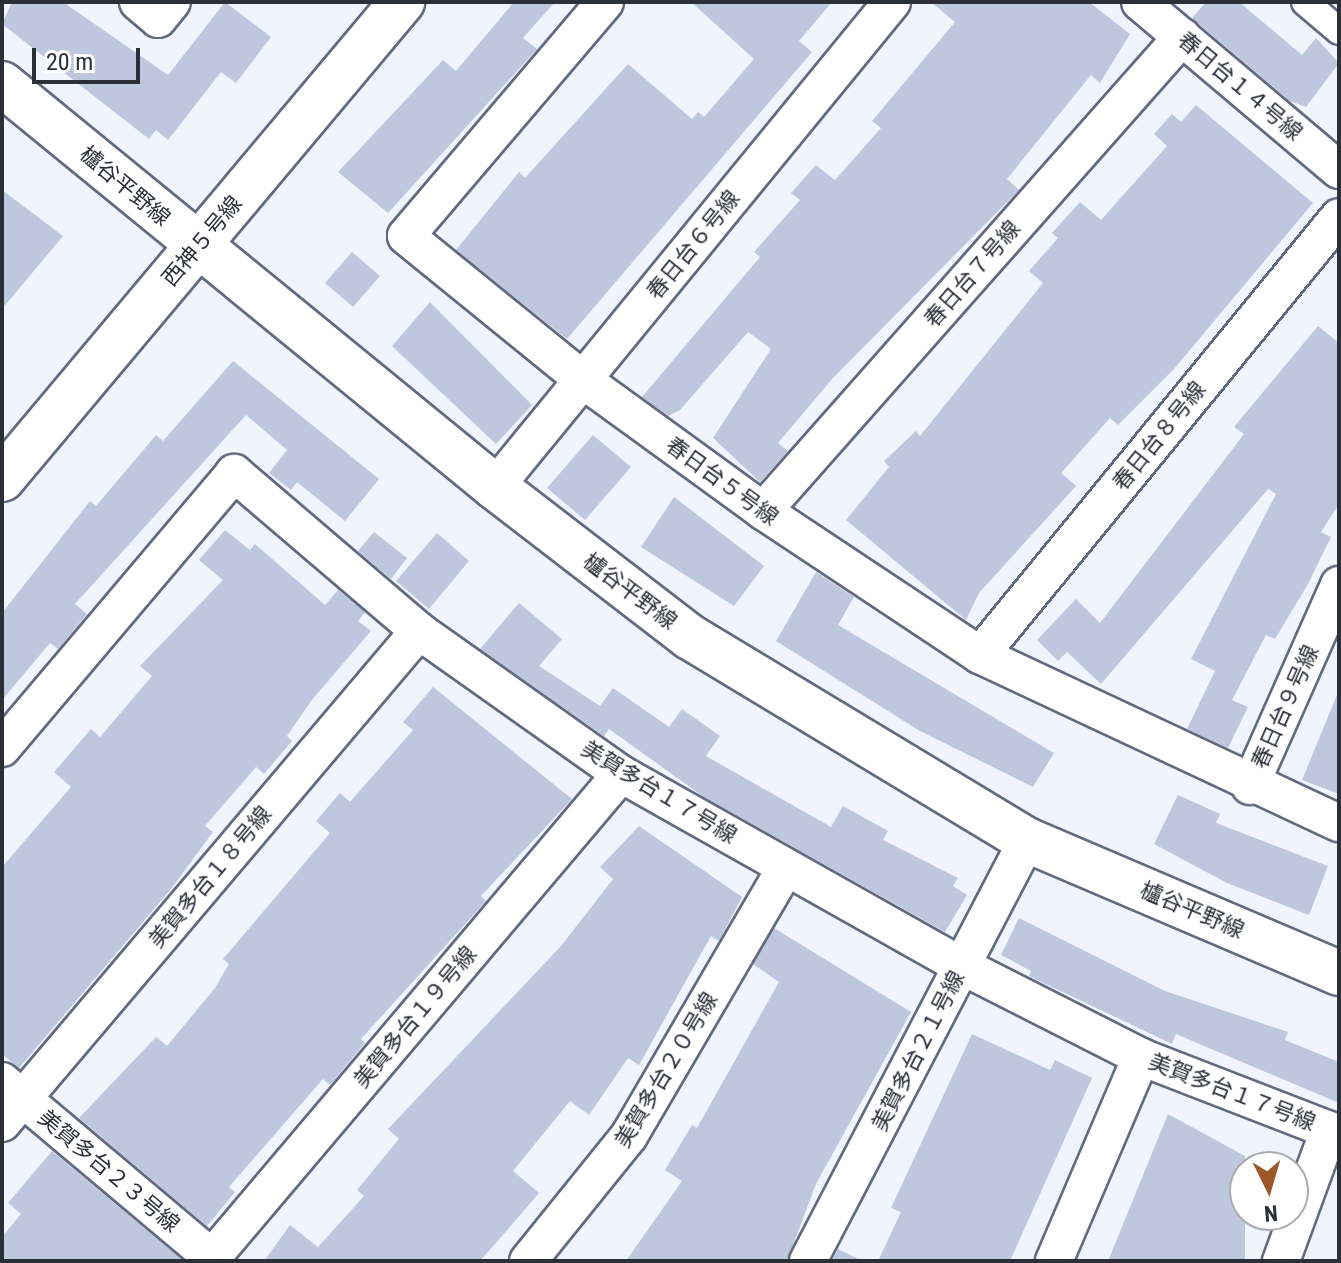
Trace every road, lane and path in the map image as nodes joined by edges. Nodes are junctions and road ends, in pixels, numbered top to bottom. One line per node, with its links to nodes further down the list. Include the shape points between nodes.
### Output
1 (138, 2): 2 (street, via 158,19)
2 (172, 2)
3 (402, 2): 13 (street, 西神５号線)
4 (605, 2): 14 (street, 春日台５号線, via 406,236)
5 (892, 2): 14 (street, 春日台６号線)
6 (1140, 2): 9 (street, 春日台１４号線)
7 (1305, 2): 8 (street)
8 (1339, 31)
9 (1182, 37): 11 (street, 春日台１４号線); 17 (street, 春日台７号線)
10 (2, 84): 13 (street, 櫨谷平野線)
11 (1339, 170)
12 (1339, 217): 20 (street, 春日台８号線)
13 (197, 246): 15 (street, 西神５号線); 16 (street, 櫨谷平野線)
14 (583, 380): 16 (street, 春日台６号線); 17 (street, 春日台５号線)
15 (2, 479)
16 (495, 487): 25 (street, 櫨谷平野線, via 690,637)
17 (763, 511): 20 (street, 春日台５号線)
18 (1339, 585): 23 (street, 春日台９号線)
19 (419, 631): 21 (street, 美賀多台１７号線, via 234,473); 22 (street, 美賀多台１７号線); 30 (street, 美賀多台１８号線)
20 (980, 655): 23 (street, 春日台５号線)
21 (2, 748)
22 (621, 774): 26 (street, 美賀多台１７号線); 31 (street, 美賀多台１９号線)
23 (1250, 786): 24 (street, 春日台５号線)
24 (1339, 823)
25 (1027, 840): 27 (street, 美賀多台２１号線); 28 (street, 櫨谷平野線)
26 (786, 867): 27 (street, 美賀多台１７号線); 32 (street, 美賀多台２０号線, via 629,1136)
27 (962, 966): 29 (street, 美賀多台１７号線); 33 (street, 美賀多台２１号線)
28 (1339, 973)
29 (1141, 1057): 34 (street); 35 (street, 美賀多台１７号線, via 1329,1130)
30 (9, 1101): 31 (street, 美賀多台２３号線)
31 (212, 1260)
32 (528, 1261)
33 (808, 1261)
34 (1054, 1261)
35 (1281, 1261)

